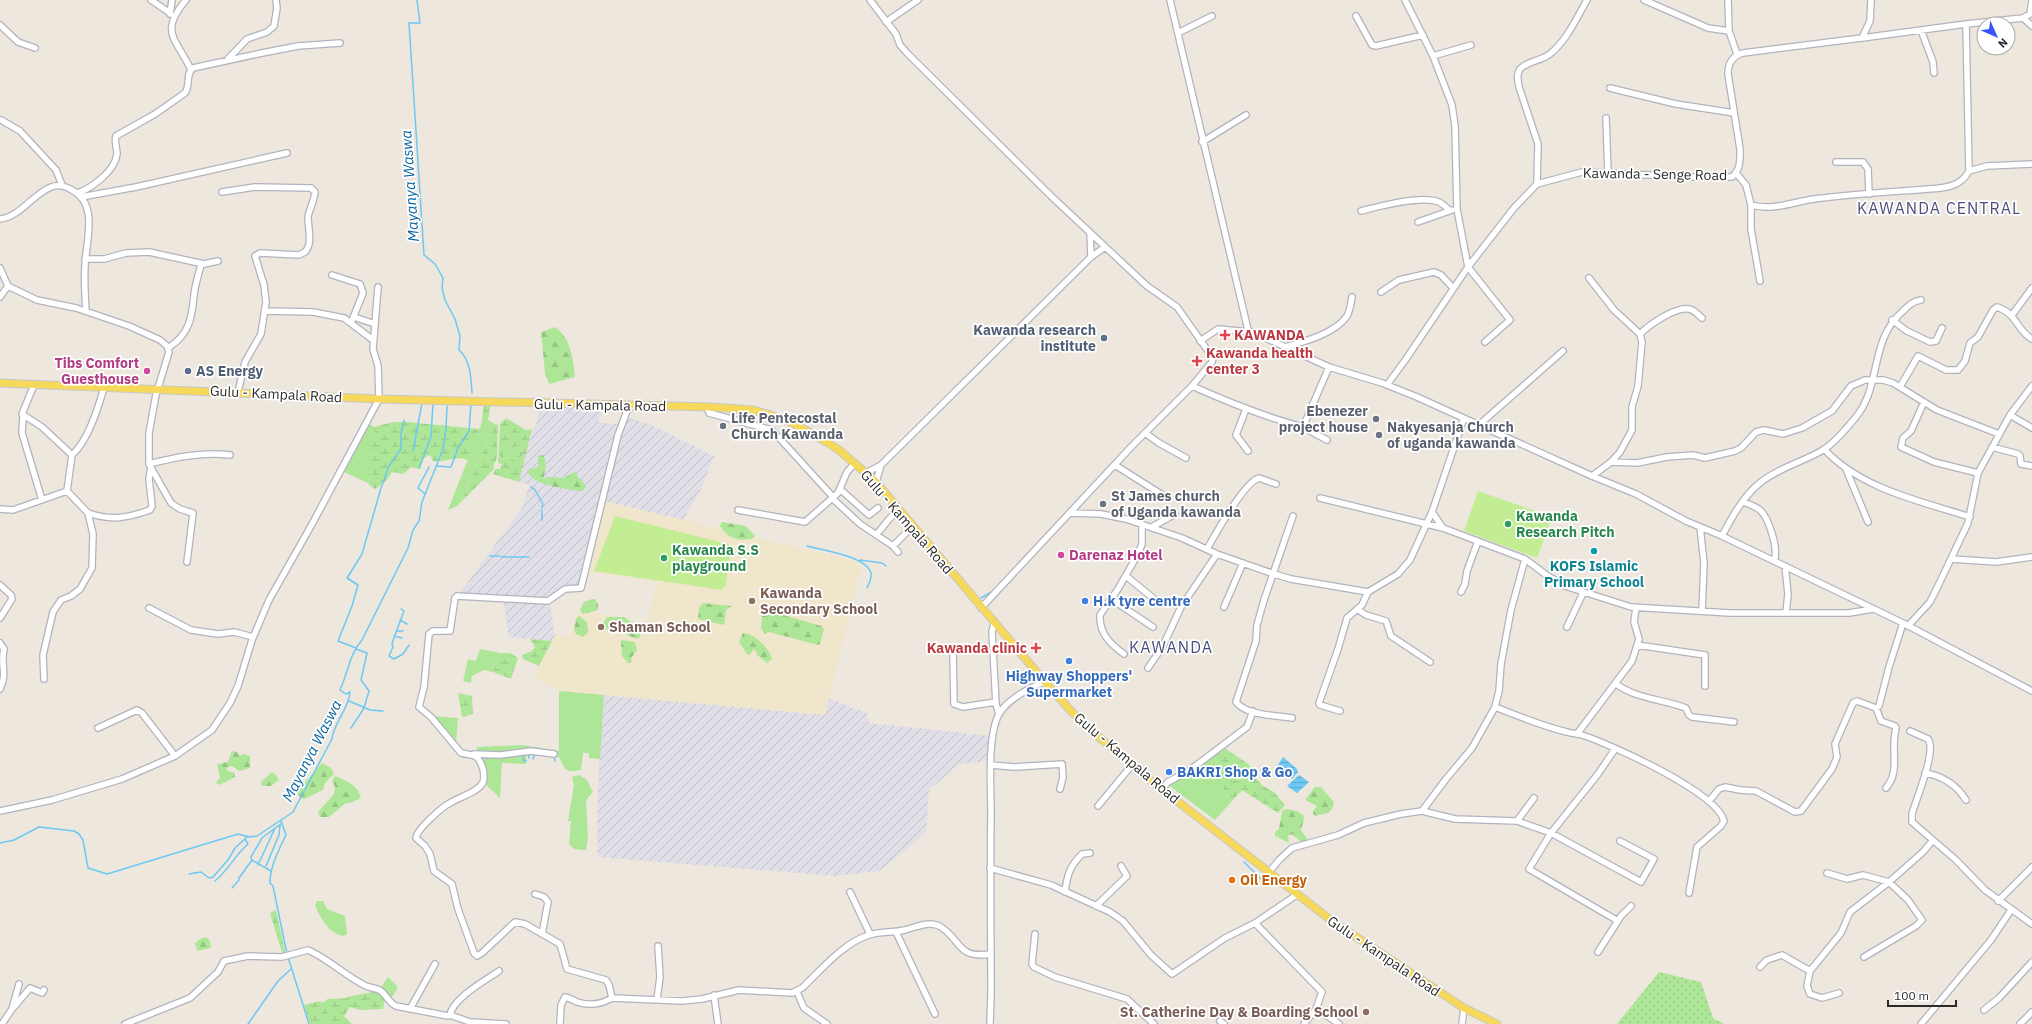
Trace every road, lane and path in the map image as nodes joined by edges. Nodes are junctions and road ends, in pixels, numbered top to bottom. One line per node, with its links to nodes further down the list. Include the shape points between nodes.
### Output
1 (151, 0): 14 (street)
2 (172, 0): 14 (street)
3 (186, 0): 18 (street)
4 (276, 0): 33 (street, via 274,26 267,32 247,39)
5 (870, 0): 19 (street)
6 (918, 0): 19 (street)
7 (1170, 0): 25 (street)
8 (1405, 0): 26 (street)
9 (1586, 0): 48 (street, via 1557,47 1549,55 1519,71 1519,87 1538,144)
10 (1728, 0): 24 (street)
11 (1870, 0): 27 (street, via 1870,21)
12 (1647, 1): 24 (street, via 1708,28)
13 (2032, 1): 17 (street, via 2032,12)
14 (170, 13): 18 (street)
15 (1212, 16): 25 (street)
16 (1356, 16): 26 (street, via 1368,40 1376,46)
17 (2023, 18): 20 (street); 22 (street)
18 (172, 22): 34 (street, via 174,42)
19 (886, 22): 59 (street, via 907,53)
20 (1966, 24): 23 (street); 45 (street)
21 (0, 25): 30 (street, via 18,42)
22 (2032, 26)
23 (1922, 30): 27 (street); 35 (street)
24 (1729, 31): 31 (street)
25 (1178, 33): 41 (street)
26 (1423, 35): 32 (street)
27 (1862, 38): 31 (street)
28 (340, 43): 33 (street, via 298,46)
29 (1470, 45): 32 (street)
30 (35, 48)
31 (1737, 54): 37 (street, Kawanda - Senge Road, via 1728,69)
32 (1433, 56): 54 (street, via 1446,86 1454,116)
33 (228, 59): 34 (street)
34 (191, 70): 52 (street, via 188,90 185,93 116,136 116,160 96,183)
35 (1934, 73)
36 (1610, 88): 37 (street, via 1676,104)
37 (1734, 113): 47 (street, Kawanda - Senge Road, via 1740,149)
38 (1246, 114): 41 (street)
39 (1606, 118): 46 (street)
40 (1, 120): 49 (street, via 20,131 56,170)
41 (1202, 142): 87 (street)
42 (287, 153): 52 (street, via 136,187)
43 (1836, 162): 51 (street, via 1863,162 1868,169)
44 (2032, 164): 45 (street, via 1987,166)
45 (1969, 171): 51 (street, via 1957,184 1946,187)
46 (1608, 173): 47 (street, Kawanda - Senge Road, via 1727,178); 48 (street, Kawanda - Senge Road, via 1582,172)
47 (1736, 173): 53 (street, via 1746,185)
48 (1537, 184): 65 (street, via 1514,208)
49 (62, 185): 52 (street); 57 (street, via 44,190 18,210)
50 (222, 192): 79 (street, via 255,187 311,188 314,191 314,202 308,218 307,250 299,254 260,253 255,256 266,294)
51 (1869, 194): 53 (street, via 1817,199 1776,208)
52 (80, 195): 62 (street, via 89,221)
53 (1751, 205): 69 (street, via 1751,229)
54 (1457, 209): 55 (street); 65 (street)
55 (1450, 210): 56 (street, via 1440,202 1423,200); 58 (street)
56 (1361, 211)
57 (0, 219)
58 (1418, 222)
59 (1090, 232): 60 (street); 61 (street)
60 (1104, 246): 61 (street); 91 (street, via 1155,293 1177,306)
61 (1091, 257): 129 (street)
62 (85, 259): 64 (street, via 104,259 126,253 149,252); 78 (street)
63 (218, 261): 64 (street)
64 (201, 264): 94 (street, via 189,324 182,338)
65 (1468, 267): 72 (street); 92 (street, via 1510,320)
66 (0, 268): 70 (street)
67 (332, 275): 81 (street, via 360,284 363,293)
68 (1589, 278): 88 (street, via 1614,310)
69 (1760, 281)
70 (8, 286): 75 (street); 78 (street, via 37,300)
71 (378, 287): 85 (street)
72 (1453, 288): 74 (street, via 1441,275 1434,272 1399,280); 100 (street)
73 (2032, 288): 80 (street)
74 (1381, 292)
75 (0, 297)
76 (1352, 297): 93 (street, via 1347,315 1332,328 1314,339)
77 (1921, 300): 83 (street, via 1908,306)
78 (86, 311): 94 (street, via 142,331 160,340)
79 (265, 311): 84 (street, via 313,312 344,318); 106 (street, via 261,334 244,365)
80 (2012, 315): 89 (street); 103 (street, via 1999,307 1995,308 1978,337 1970,343 1965,361 1958,370 1946,370 1918,356)
81 (354, 317): 84 (street); 85 (street)
82 (1702, 318): 88 (street, via 1692,310 1684,309 1654,321)
83 (1892, 320): 86 (street, via 1907,331 1930,342 1936,341); 97 (street, via 1883,336)
84 (351, 323): 90 (street)
85 (375, 324): 90 (street)
86 (1942, 328)
87 (1249, 332): 91 (street, via 1218,329); 93 (street)
88 (1640, 334): 127 (street, via 1642,342 1638,386 1632,406 1632,430 1626,444)
89 (2032, 339)
90 (373, 340): 107 (street, via 378,366)
91 (1200, 340): 101 (street, via 1213,360)
92 (1485, 342)
93 (1285, 347): 96 (street)
94 (168, 348): 105 (street, via 170,352)
95 (1563, 351): 115 (street)
96 (1329, 367): 100 (street); 116 (street)
97 (1872, 380): 103 (street, via 1883,380); 122 (street, via 1856,418); 127 (street, via 1854,384 1832,411 1802,428 1783,434 1764,430 1756,432 1735,451 1705,458 1693,455 1637,463)
98 (0, 384): 99 (main road, Gulu - Kampala Road)
99 (34, 385): 104 (main road, Gulu - Kampala Road); 113 (street)
100 (1387, 385): 114 (street)
101 (1192, 386): 111 (street); 118 (street)
102 (2032, 386): 112 (street)
103 (1900, 387): 108 (street)
104 (104, 388): 105 (main road, Gulu - Kampala Road); 124 (street, via 86,435 79,449)
105 (158, 388): 106 (main road, Gulu - Kampala Road); 131 (street, via 148,434)
106 (238, 392): 107 (main road, Gulu - Kampala Road)
107 (379, 399): 109 (main road, Gulu - Kampala Road); 198 (street, via 269,600)
108 (1924, 402): 119 (street); 135 (street, via 1911,431 1903,438 1901,447 1934,462)
109 (632, 406): 110 (main road, Gulu - Kampala Road); 223 (street, via 627,411 618,435 582,588 566,589 548,601 457,596 450,631 433,631 430,634 419,707 461,753)
110 (707, 407): 128 (main road, Gulu - Kampala Road, via 753,410 784,419 821,438); 142 (street, via 709,413 772,430)
111 (1246, 409): 116 (street); 123 (street, via 1236,436)
112 (2010, 415): 117 (street); 119 (street)
113 (23, 416): 124 (street, via 42,427); 144 (street, via 22,433)
114 (1464, 418): 115 (street); 150 (street)
115 (1480, 424): 136 (street)
116 (1303, 426): 120 (street)
117 (2032, 428)
118 (1145, 433): 126 (street); 130 (street)
119 (1999, 434): 121 (street)
120 (1327, 440)
121 (1992, 447): 132 (street, via 2018,454 2021,464); 135 (street)
122 (1824, 449): 133 (street); 145 (street, via 1771,475 1755,487)
123 (1248, 451)
124 (72, 455): 140 (street)
125 (230, 455): 131 (street, via 200,454 174,457)
126 (1186, 458)
127 (1611, 462): 136 (street)
128 (855, 463): 134 (main road, Gulu - Kampala Road); 139 (street, via 847,472)
129 (881, 465): 134 (street); 137 (street)
130 (1115, 465): 141 (street); 152 (street)
131 (150, 466): 151 (street, via 150,510 128,518 98,517); 174 (street, via 171,503 193,513)
132 (2032, 466)
133 (1846, 468): 155 (street, via 1892,491); 156 (street)
134 (866, 473): 137 (main road, Gulu - Kampala Road)
135 (1978, 473): 155 (street)
136 (1592, 476): 161 (street, via 1636,494)
137 (876, 482): 149 (main road, Gulu - Kampala Road)
138 (1276, 484): 167 (street, via 1259,478 1249,483 1220,525)
139 (840, 489): 142 (street); 146 (street, via 869,515)
140 (67, 491): 144 (street); 151 (street)
141 (1164, 496)
142 (833, 498): 148 (street, via 805,522); 163 (street, via 860,524)
143 (1320, 498): 158 (street)
144 (42, 500): 147 (street, via 13,510)
145 (1743, 502): 164 (street); 173 (street, via 1760,510 1766,518 1777,550)
146 (878, 508)
147 (0, 509)
148 (738, 510)
149 (900, 510): 159 (main road, Gulu - Kampala Road); 163 (street)
150 (1432, 512): 158 (street); 162 (street)
151 (88, 513): 205 (street, via 93,534 92,568 80,589 61,600 53,612 43,655)
152 (1070, 513): 157 (street, via 1101,514); 187 (street)
153 (1175, 514): 160 (street)
154 (1294, 516): 177 (street)
155 (1970, 517): 172 (street)
156 (1868, 522)
157 (1142, 524): 160 (street); 178 (street, via 1140,549)
158 (1426, 525): 162 (street); 180 (street, via 1406,567 1389,581)
159 (913, 526): 166 (street); 187 (main road, Gulu - Kampala Road)
160 (1152, 527): 167 (street)
161 (1700, 527): 164 (street); 191 (street, via 1704,563)
162 (1443, 528): 165 (street)
163 (877, 534): 166 (street)
164 (1722, 536): 173 (street)
165 (1478, 541): 171 (street); 181 (street, via 1467,571 1466,584)
166 (893, 546): 168 (street)
167 (1207, 550): 169 (street)
168 (898, 552)
169 (1217, 554): 175 (street); 204 (street, via 1181,607 1163,646)
170 (2032, 557): 172 (street, via 1996,562)
171 (1525, 559): 182 (street, via 1559,583); 212 (street, via 1511,610)
172 (1952, 559): 195 (street, via 1930,602)
173 (1774, 561): 176 (street)
174 (187, 562)
175 (1243, 563): 177 (street); 185 (street)
176 (1785, 566): 190 (street); 192 (street, via 1788,594)
177 (1274, 574): 180 (street); 214 (street, via 1264,600 1254,648 1237,699 1239,705)
178 (1126, 576): 183 (street); 184 (street)
179 (0, 585): 193 (street, via 12,599)
180 (1368, 592): 189 (street)
181 (1461, 592)
182 (1584, 592): 188 (street); 197 (street)
183 (1154, 598)
184 (1111, 599): 196 (street); 202 (street, via 1101,612 1100,624 1107,640)
185 (1224, 607)
186 (149, 608): 198 (street, via 191,630 218,634 234,632)
187 (981, 608): 194 (main road, Gulu - Kampala Road)
188 (1636, 608): 191 (street); 200 (street, via 1634,622 1639,637)
189 (1357, 609): 203 (street, via 1366,615 1386,621 1391,636); 215 (street, via 1347,618 1318,703)
190 (1873, 609): 192 (street, via 1849,613); 195 (street)
191 (1702, 611): 192 (street)
192 (1786, 613)
193 (0, 618)
194 (994, 623): 206 (main road, Gulu - Kampala Road); 211 (street, via 992,632)
195 (1906, 624): 210 (street); 213 (street, via 1889,666 1879,706)
196 (1153, 627)
197 (1566, 627)
198 (253, 637): 226 (street, via 238,686 220,718 203,738)
199 (0, 643): 209 (street, via 4,649 2,660 5,674)
200 (1637, 645): 207 (street, via 1630,665); 208 (street, via 1705,655)
201 (953, 650): 211 (street, via 954,704 964,707)
202 (1124, 654)
203 (1430, 662)
204 (1148, 668)
205 (44, 679)
206 (1045, 682): 216 (street, via 1016,698); 229 (main road, Gulu - Kampala Road, via 1072,712)
207 (1616, 684): 218 (street, via 1634,694 1686,708 1692,717); 221 (street)
208 (1704, 686)
209 (0, 689)
210 (2032, 691)
211 (996, 702): 216 (street)
212 (1495, 707): 221 (street, via 1528,720); 239 (street, via 1472,748)
213 (1876, 708): 231 (street, via 1881,721 1896,728 1893,746 1894,775); 236 (street, via 1853,703 1836,744 1837,757 1832,769 1800,812 1795,812 1756,791 1725,787 1719,789)
214 (1253, 711): 217 (street); 233 (street, via 1247,727 1190,770 1168,782)
215 (1340, 711)
216 (999, 714): 228 (street, via 994,729)
217 (1292, 718)
218 (1734, 722)
219 (98, 728): 226 (street, via 137,710)
220 (1910, 731): 230 (street, via 1930,741)
221 (1577, 734): 222 (street)
222 (1615, 749): 236 (street, via 1686,784); 241 (street)
223 (474, 754): 225 (street); 227 (street)
224 (554, 754): 225 (street, via 532,751)
225 (488, 755): 227 (street)
226 (175, 756): 238 (street, via 104,786)
227 (481, 763): 264 (street, via 483,784 448,803 416,834 417,840 430,854 434,871 452,884 458,909 476,955 482,953 515,922 525,924)
228 (991, 765): 232 (street, via 1014,767 1062,764 1063,777); 247 (street)
229 (1132, 765): 233 (main road, Gulu - Kampala Road); 237 (street)
230 (1925, 773): 235 (street, via 1944,778 1958,789); 242 (street, via 1911,819 1915,826)
231 (1886, 788)
232 (1060, 789)
233 (1162, 789): 248 (main road, Gulu - Kampala Road)
234 (1534, 798): 240 (street)
235 (1966, 800)
236 (1709, 801): 253 (street, via 1724,821 1698,846)
237 (1098, 806)
238 (0, 811)
239 (1422, 811): 240 (street, via 1455,819); 248 (street, via 1369,822 1338,835 1296,846 1284,854)
240 (1517, 821): 241 (street)
241 (1551, 833): 243 (street, via 1641,882 1654,859); 260 (street, via 1529,868)
242 (1933, 840): 250 (street); 256 (street)
243 (1620, 842)
244 (1090, 853): 252 (street, via 1082,854 1072,864 1067,873)
245 (1122, 866): 257 (street, via 1127,876)
246 (2032, 867): 256 (street)
247 (990, 868): 252 (street, via 1024,876); 269 (street)
248 (1269, 872): 255 (main road, Gulu - Kampala Road)
249 (1827, 872): 250 (street, via 1848,879 1863,875)
250 (1889, 882): 270 (street, via 1908,900 1922,921); 275 (street, via 1851,911 1841,933)
251 (850, 892): 265 (street)
252 (1065, 892): 257 (street)
253 (1689, 893)
254 (535, 894): 264 (street, via 544,897 548,902)
255 (1299, 896): 261 (street, via 1295,896); 284 (main road, Gulu - Kampala Road, via 1344,929)
256 (1998, 901): 259 (street)
257 (1096, 906): 261 (street, via 1123,921 1151,955 1172,974 1225,938)
258 (1631, 906): 260 (street)
259 (2011, 910): 262 (street); 304 (street, via 1991,940)
260 (1618, 920): 268 (street)
261 (1255, 923): 283 (street, via 1321,991)
262 (2032, 924)
263 (896, 932): 265 (street); 269 (street, via 935,924 944,929 963,950 977,956); 288 (street)
264 (542, 934): 281 (street, via 557,941 562,947 565,968 606,980 610,985)
265 (870, 934): 278 (street, via 856,940)
266 (1035, 934): 299 (street, via 1032,964 1034,967 1055,977 1127,998)
267 (658, 946): 282 (street, via 660,977)
268 (1598, 952)
269 (991, 954): 298 (street)
270 (1864, 957)
271 (2032, 962): 287 (street, via 1999,998)
272 (435, 964): 286 (street)
273 (1760, 967): 275 (street, via 1767,960 1782,955)
274 (499, 970): 289 (street, via 471,990 454,1006)
275 (1810, 971): 279 (street, via 1807,986 1810,994 1822,998)
276 (19, 984): 285 (street)
277 (44, 990): 285 (street, via 42,993 30,988)
278 (797, 992): 280 (street, via 738,990); 297 (street, via 804,1008)
279 (1839, 993)
280 (714, 995): 282 (street, via 694,1000); 296 (street)
281 (612, 998): 282 (street); 295 (street, via 592,1004 565,997 561,1005)
282 (657, 999)
283 (1317, 1007): 300 (street); 301 (street)
284 (1464, 1008): 302 (street); 303 (main road, Gulu - Kampala Road)
285 (12, 1009): 292 (street)
286 (410, 1009): 289 (street); 293 (street, via 390,1003 381,991 366,986 308,950 282,957 248,956 224,961 218,972 190,998)
287 (1984, 1010)
288 (935, 1014)
289 (450, 1015): 291 (street)
290 (2031, 1015): 305 (street)
291 (473, 1023): 294 (street)
292 (2, 1024)
293 (125, 1024)
294 (506, 1024)
295 (560, 1024)
296 (718, 1024)
297 (826, 1024)
298 (990, 1024)
299 (1154, 1024)
300 (1304, 1024)
301 (1339, 1024)
302 (1462, 1024)
303 (1497, 1024)
304 (1920, 1024)
305 (2020, 1024)

